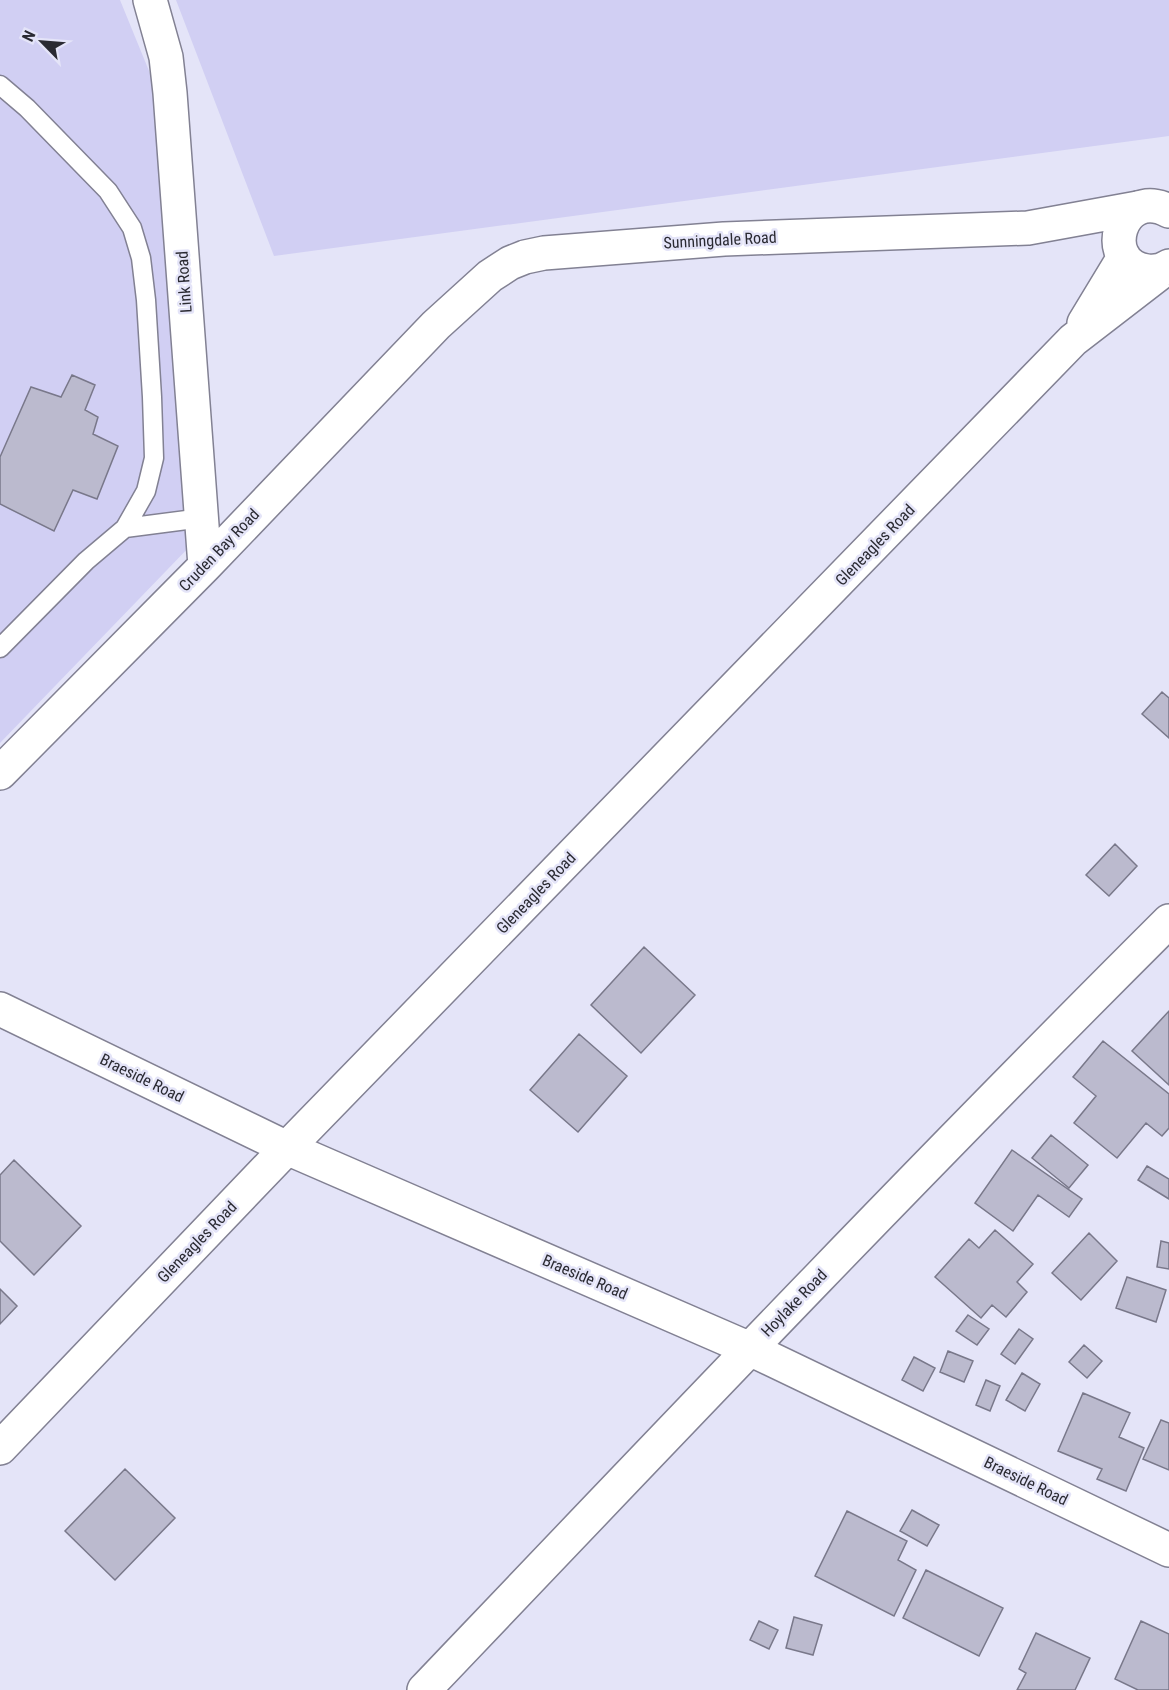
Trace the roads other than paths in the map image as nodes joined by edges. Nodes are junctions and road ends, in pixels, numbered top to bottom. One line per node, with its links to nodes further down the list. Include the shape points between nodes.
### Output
1 (150, 0): 9 (street, Link Road, via 166,57 170,93)
2 (0, 85): 10 (lane, via 108,191 132,228 141,258 154,458 146,491)
3 (1153, 209): 4 (street, Sunningdale Road); 5 (street, Gleneagles Road, via 1129,213 1119,231)
4 (1028, 228): 5 (street, Sunningdale Road); 7 (street, Sunningdale Road, via 724,239 544,253 510,263 490,276)
5 (1121, 249): 6 (street, via 1132,266 1142,270 1153,272); 8 (street, Gleneagles Road)
6 (1167, 267): 8 (street, Gleneagles Road)
7 (436, 325): 11 (street, Cruden Bay Road)
8 (1073, 340): 16 (street, Gleneagles Road)
9 (201, 518): 10 (lane); 11 (street, Link Road)
10 (126, 528): 12 (lane, via 86,561)
11 (205, 566): 13 (street, Cruden Bay Road)
12 (0, 648)
13 (0, 773)
14 (1169, 921): 17 (street, Hoylake Road)
15 (0, 1009): 16 (street, Braeside Road)
16 (287, 1148): 17 (street, Braeside Road); 18 (street, Gleneagles Road)
17 (750, 1349): 19 (street, Braeside Road); 20 (street, Hoylake Road)
18 (0, 1448)
19 (1169, 1550)
20 (424, 1690)

